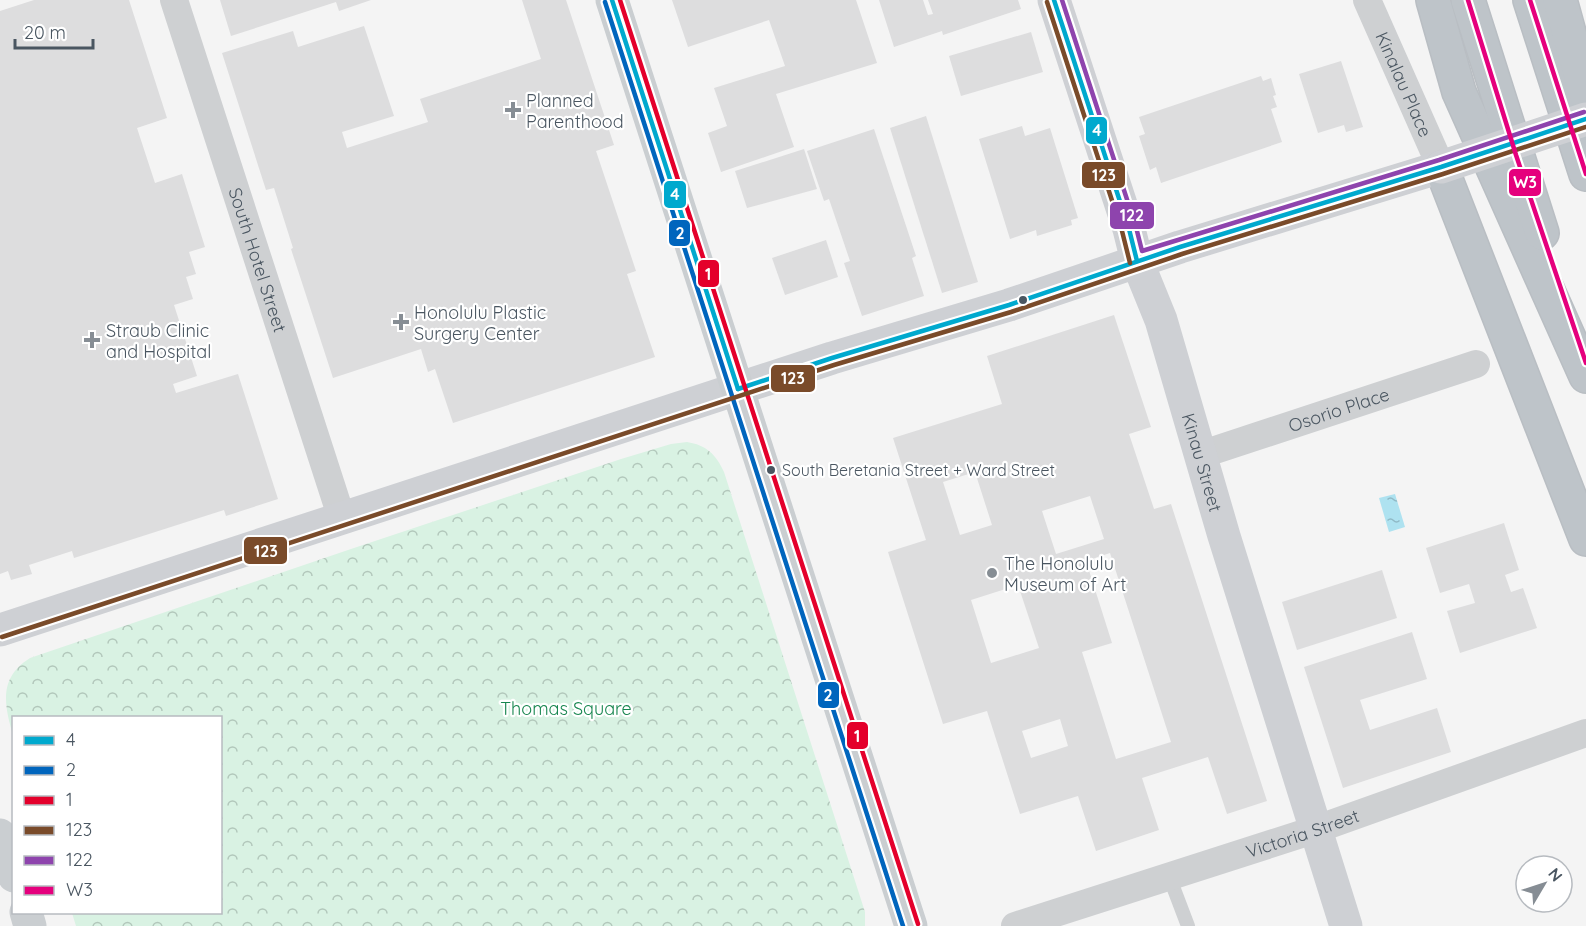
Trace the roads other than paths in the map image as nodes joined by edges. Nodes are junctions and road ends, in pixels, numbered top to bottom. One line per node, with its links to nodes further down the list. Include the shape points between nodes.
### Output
1 (174, 0): 19 (street, South Hotel Street)
2 (612, 0): 17 (main road)
3 (1053, 0): 13 (main road, Kinau Street)
4 (1367, 0): 11 (street, Kinalau Place)
5 (1433, 0): 16 (highway, via 1459,92)
6 (1468, 0): 14 (highway)
7 (1530, 0): 12 (highway)
8 (1560, 0): 9 (highway)
9 (1586, 94)
10 (1586, 119): 11 (main road, bridge)
11 (1441, 167): 13 (main road); 20 (highway)
12 (1586, 174)
13 (1137, 261): 17 (main road); 18 (main road, Kinau Street, via 1161,320)
14 (1586, 363)
15 (1476, 364): 18 (street, Osorio Place)
16 (1586, 376)
17 (738, 389): 19 (main road); 27 (main road)
18 (1200, 454): 23 (main road, Kinau Street)
19 (342, 519): 21 (main road)
20 (1586, 539)
21 (0, 630)
22 (1586, 733): 23 (street, Victoria Street)
23 (1317, 829): 26 (street, Victoria Street); 30 (main road, Kinau Street)
24 (0, 835): 25 (main road)
25 (12, 870)
26 (1169, 876): 28 (street, Victoria Street); 29 (lane)
27 (911, 926)
28 (1015, 926)
29 (1188, 926)
30 (1346, 926)

